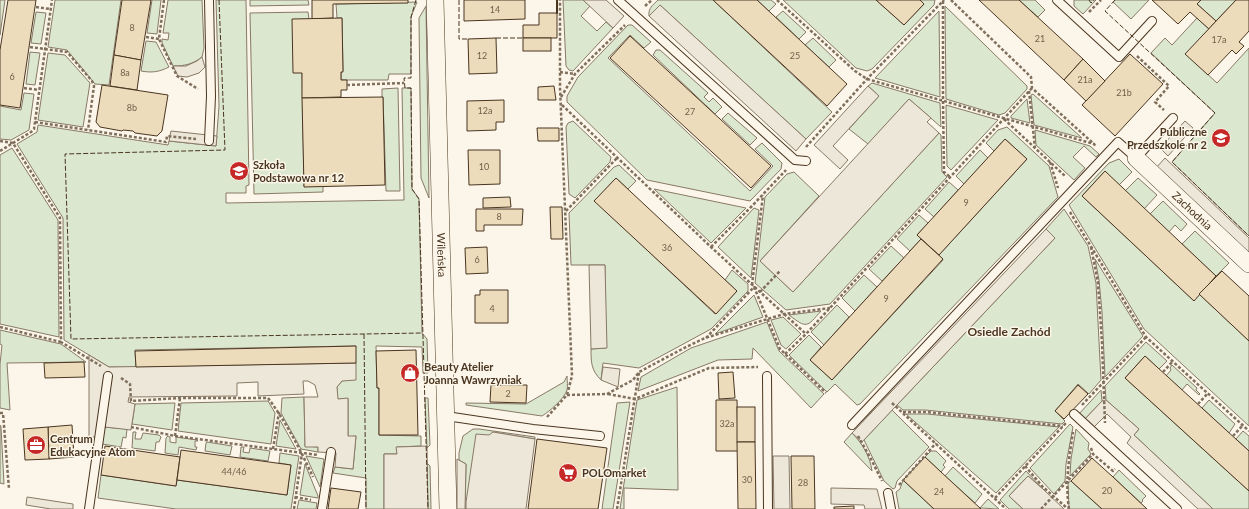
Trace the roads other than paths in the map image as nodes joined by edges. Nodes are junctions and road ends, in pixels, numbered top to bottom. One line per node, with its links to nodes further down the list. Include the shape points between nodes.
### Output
1 (209, 0): 7 (lane)
2 (435, 0): 14 (street, Wileńska)
3 (618, 0): 9 (lane, via 795,160)
4 (1057, 0): 5 (lane, via 1119,56)
5 (1152, 21)
6 (1173, 118): 8 (lane)
7 (209, 141)
8 (1136, 158): 10 (street, Zachodnia); 15 (lane, via 1118,142)
9 (806, 161)
10 (1249, 264)
11 (113, 376): 19 (lane)
12 (767, 376): 22 (lane)
13 (1075, 415): 24 (lane)
14 (446, 416): 16 (lane); 21 (street, Wileńska)
15 (852, 425)
16 (600, 436)
17 (330, 455): 20 (lane)
18 (888, 494): 23 (lane)
19 (89, 509)
20 (322, 509)
21 (448, 509)
22 (768, 509)
23 (891, 509)
24 (1177, 509)

